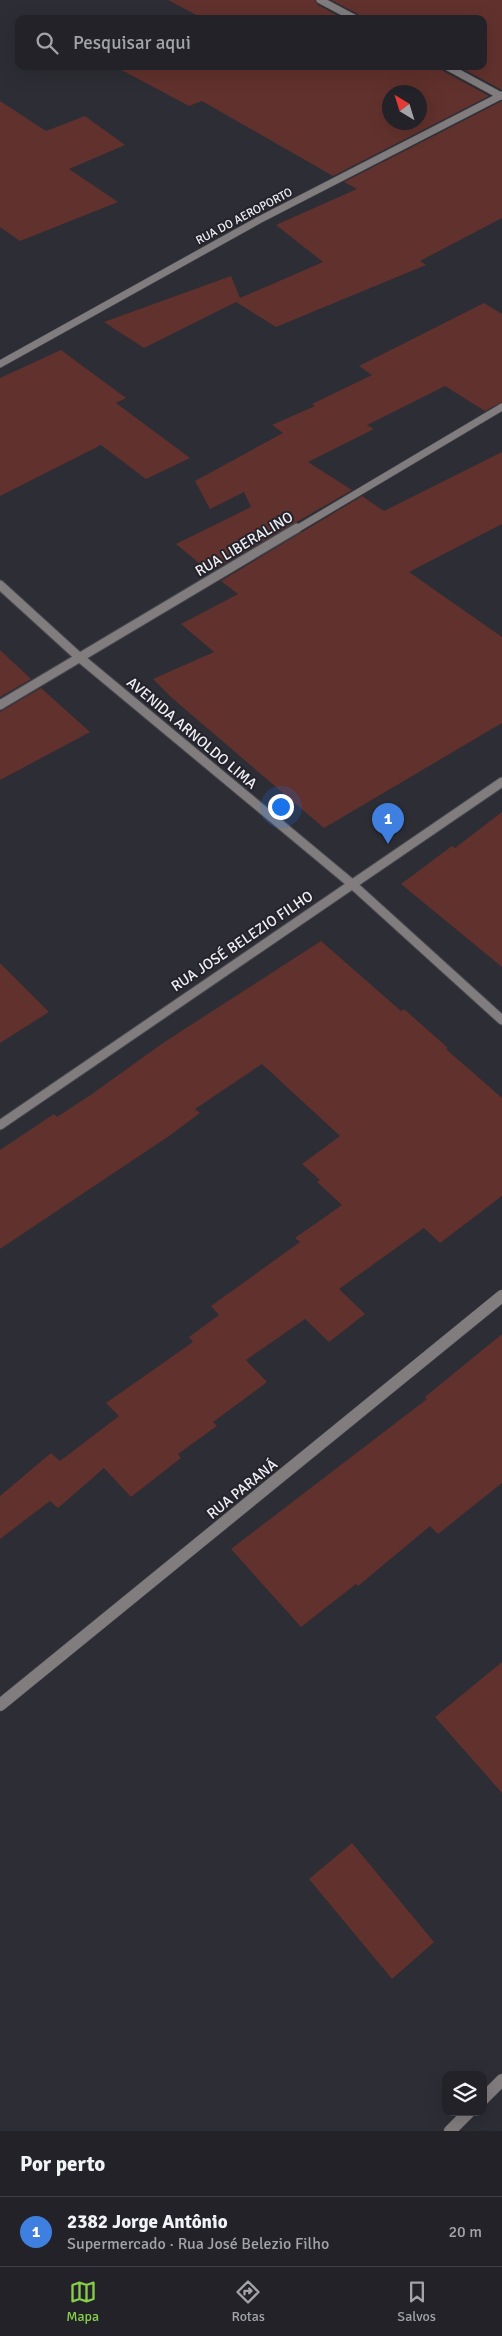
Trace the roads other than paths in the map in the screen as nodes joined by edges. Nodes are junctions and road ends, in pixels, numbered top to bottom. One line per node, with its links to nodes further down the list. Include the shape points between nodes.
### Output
1 (320, 0): 2 (street)
2 (348, 15)
3 (454, 70): 4 (street)
4 (502, 95): 5 (street, RUA DO AEROPORTO, via 260,220)
5 (0, 364)
6 (502, 407): 8 (street, RUA LIBERALINO)
7 (0, 585): 8 (street, AVENIDA ARNOLDO LIMA)
8 (79, 657): 9 (street, RUA LIBERALINO); 11 (street, AVENIDA ARNOLDO LIMA)
9 (0, 705)
10 (502, 782): 11 (street, RUA JOSÉ BELEZIO FILHO)
11 (352, 884): 12 (street, AVENIDA ARNOLDO LIMA); 13 (street, RUA JOSÉ BELEZIO FILHO)
12 (502, 1020)
13 (0, 1125)
14 (502, 1296): 15 (street, RUA PARANÁ)
15 (0, 1705)
16 (502, 2080): 17 (street)
17 (487, 2095)
18 (465, 2116): 19 (street)
19 (450, 2131)

